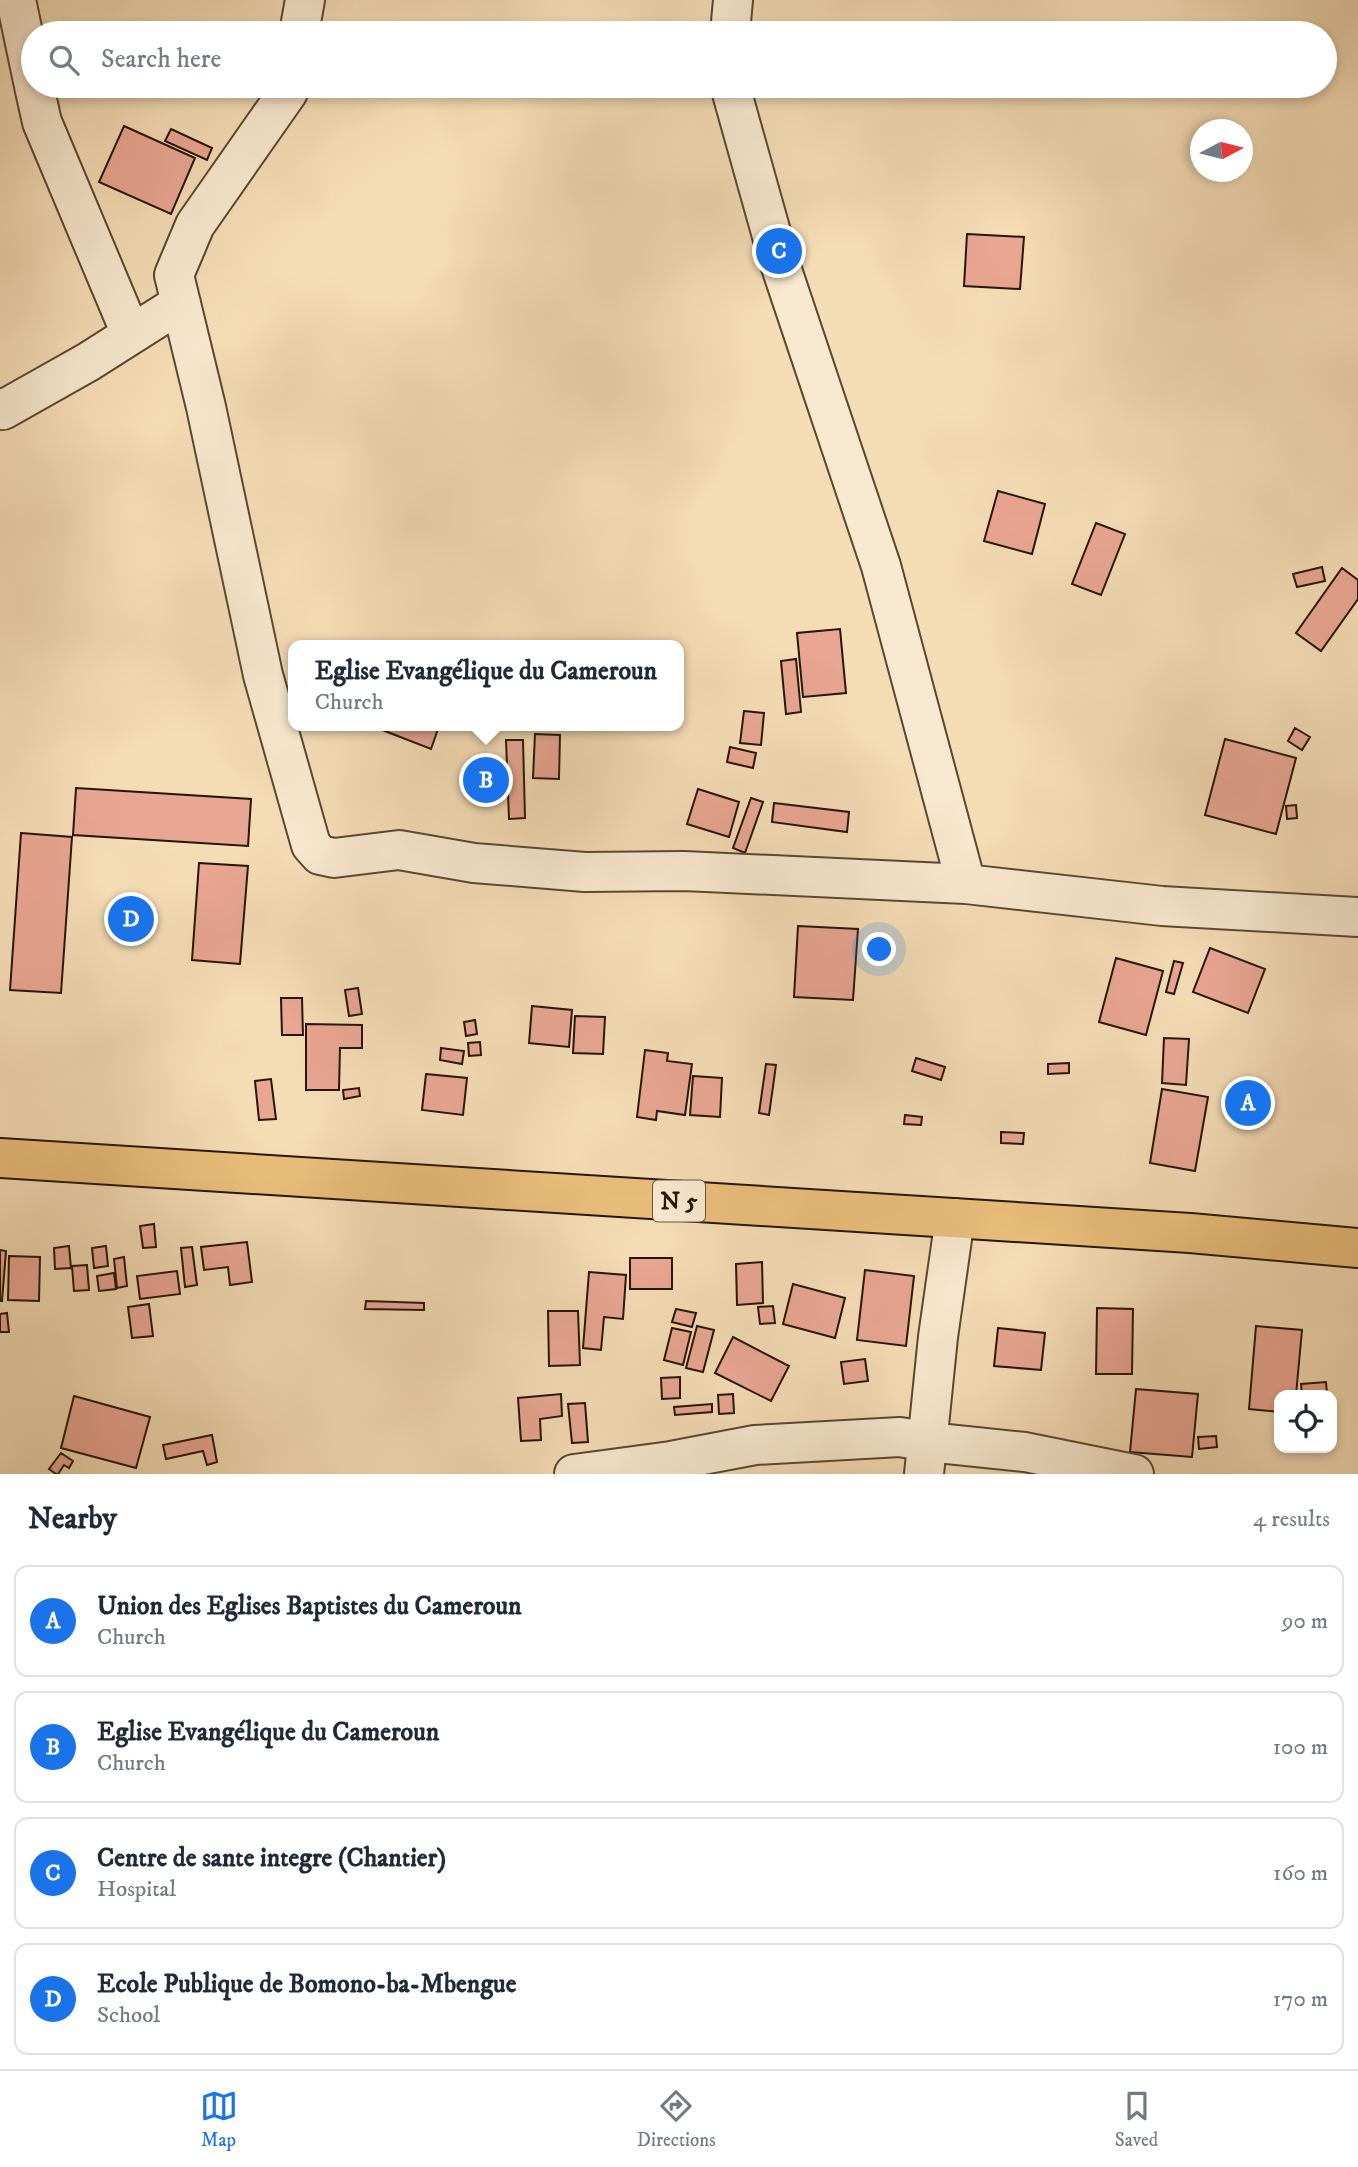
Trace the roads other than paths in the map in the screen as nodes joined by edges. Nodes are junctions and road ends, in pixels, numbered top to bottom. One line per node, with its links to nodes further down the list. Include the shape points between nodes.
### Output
1 (16, 0): 6 (street)
2 (305, 0): 4 (street)
3 (733, 0): 5 (street)
4 (301, 21)
5 (731, 21)
6 (21, 23)
7 (37, 98): 11 (street, via 42,122)
8 (284, 98): 10 (street, via 195,225 174,275)
9 (733, 98): 13 (street, via 779,261 881,566)
10 (180, 303): 11 (street); 13 (street, via 263,675 311,845 320,855 334,858 399,850 474,863 584,872 684,871)
11 (131, 334): 12 (street)
12 (0, 408)
13 (965, 884): 14 (street, via 1162,906)
14 (1358, 917)
15 (0, 1158): 16 (highway, N 5)
16 (955, 1218): 17 (highway, N 5); 18 (street)
17 (1358, 1248)
18 (926, 1458): 19 (street, via 900,1437 755,1445); 20 (street, via 1025,1452)
19 (574, 1474)
20 (1134, 1474)

